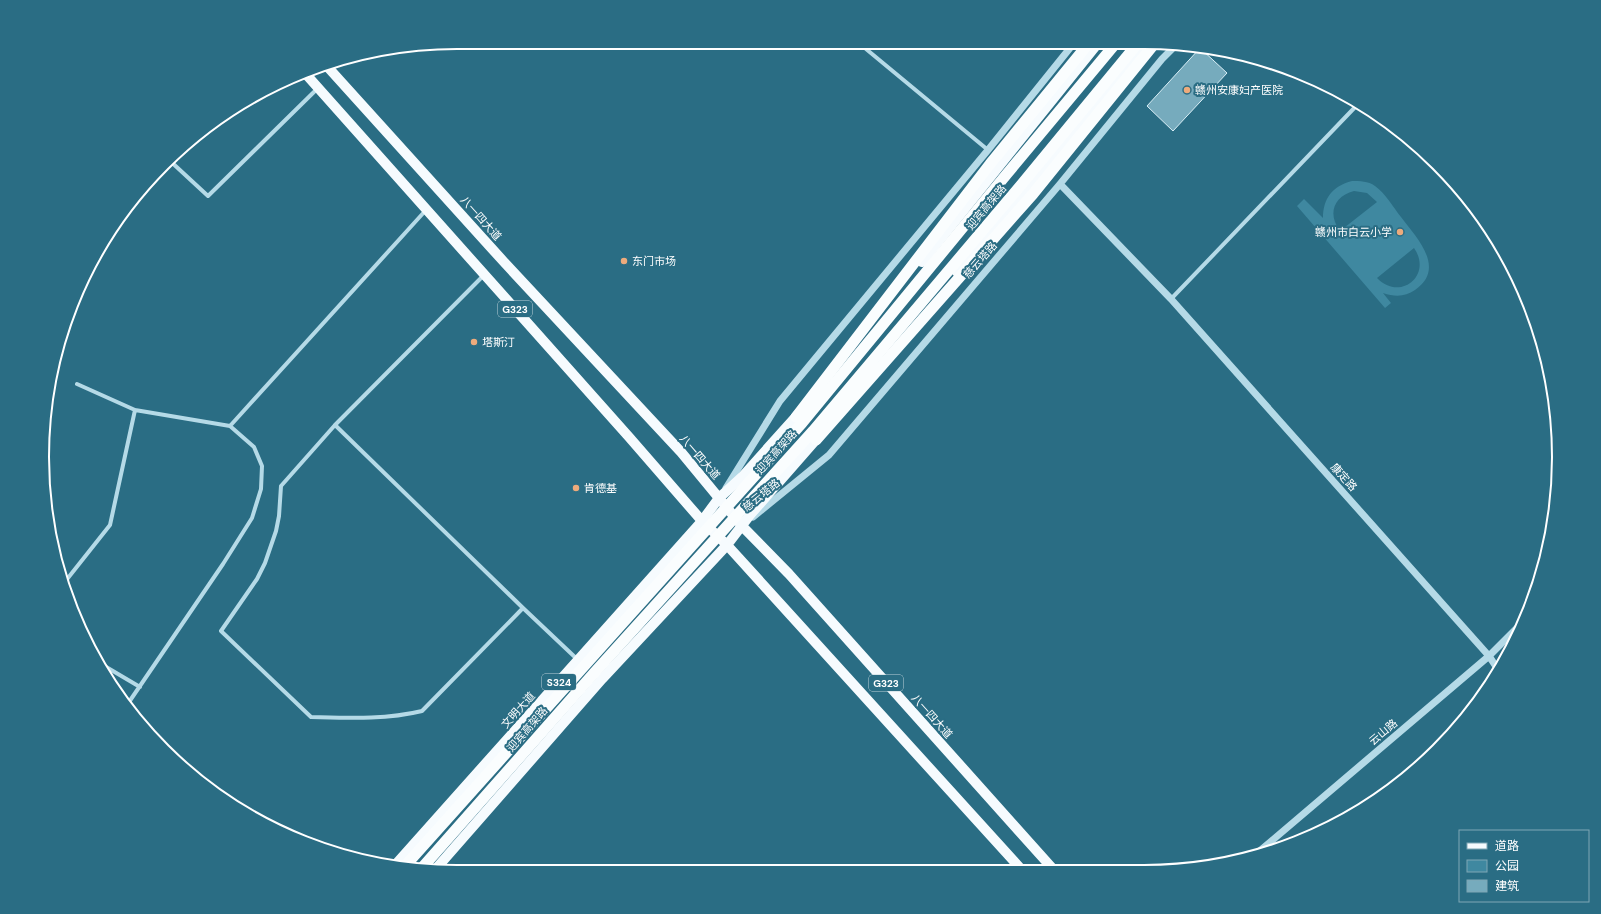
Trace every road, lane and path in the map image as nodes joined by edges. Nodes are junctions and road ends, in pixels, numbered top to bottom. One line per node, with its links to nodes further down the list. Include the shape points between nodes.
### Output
1 (866, 49): 14 (street)
2 (1069, 49): 14 (street)
3 (1083, 49): 22 (highway, via 990,164)
4 (1093, 49): 22 (main road)
5 (1111, 49): 41 (highway, 迎宾高架路, bridge, via 802,422)
6 (1133, 49): 42 (highway, 迎宾高架路, bridge, via 813,431)
7 (1143, 49): 25 (main road, 慈云塔路)
8 (1150, 49): 25 (highway, via 1033,194)
9 (1171, 50): 16 (street, 慈云塔路)
10 (330, 70): 26 (main road, 八一四大道 / G323, via 681,452)
11 (309, 77): 12 (main road, G323)
12 (318, 87): 15 (street, via 208,196); 17 (main road, G323)
13 (1354, 108): 19 (street)
14 (988, 150): 26 (street, via 780,401)
15 (174, 164)
16 (1060, 184): 19 (street, 康定路); 28 (street, 慈云塔路, via 829,455)
17 (426, 209): 18 (main road, G323); 24 (street)
18 (484, 275): 23 (street); 27 (main road, G323)
19 (1171, 299): 33 (street, 康定路)
20 (77, 384): 21 (street)
21 (134, 410): 24 (street); 30 (street, via 110,525)
22 (796, 416): 26 (main road, via 742,477)
23 (335, 425): 31 (street); 31 (street, via 281,486 276,531 265,563 221,631 311,717 379,718 422,711)
24 (230, 426): 37 (street, via 254,447 262,466 262,489 252,518 224,564)
25 (816, 440): 28 (main road, 慈云塔路)
26 (719, 498): 27 (main road, 文明大道 / S324); 28 (main road, 八一四大道 / G323)
27 (702, 521): 29 (main road, G323); 34 (main road, 文明大道 / S324)
28 (742, 526): 29 (main road, S324); 45 (main road, 八一四大道 / G323)
29 (727, 545): 43 (main road, S324, via 602,678); 44 (main road, G323)
30 (68, 578)
31 (522, 608): 34 (street)
32 (1512, 633): 33 (street, 云山路)
33 (1489, 656): 35 (street, 康定路); 39 (street, 云山路)
34 (579, 660): 40 (main road, 文明大道 / S324)
35 (1495, 664)
36 (108, 668): 37 (street)
37 (140, 687): 38 (street)
38 (130, 701)
39 (1266, 846)
40 (399, 861)
41 (408, 862)
42 (426, 864)
43 (440, 864)
44 (1017, 865)
45 (1049, 865)

